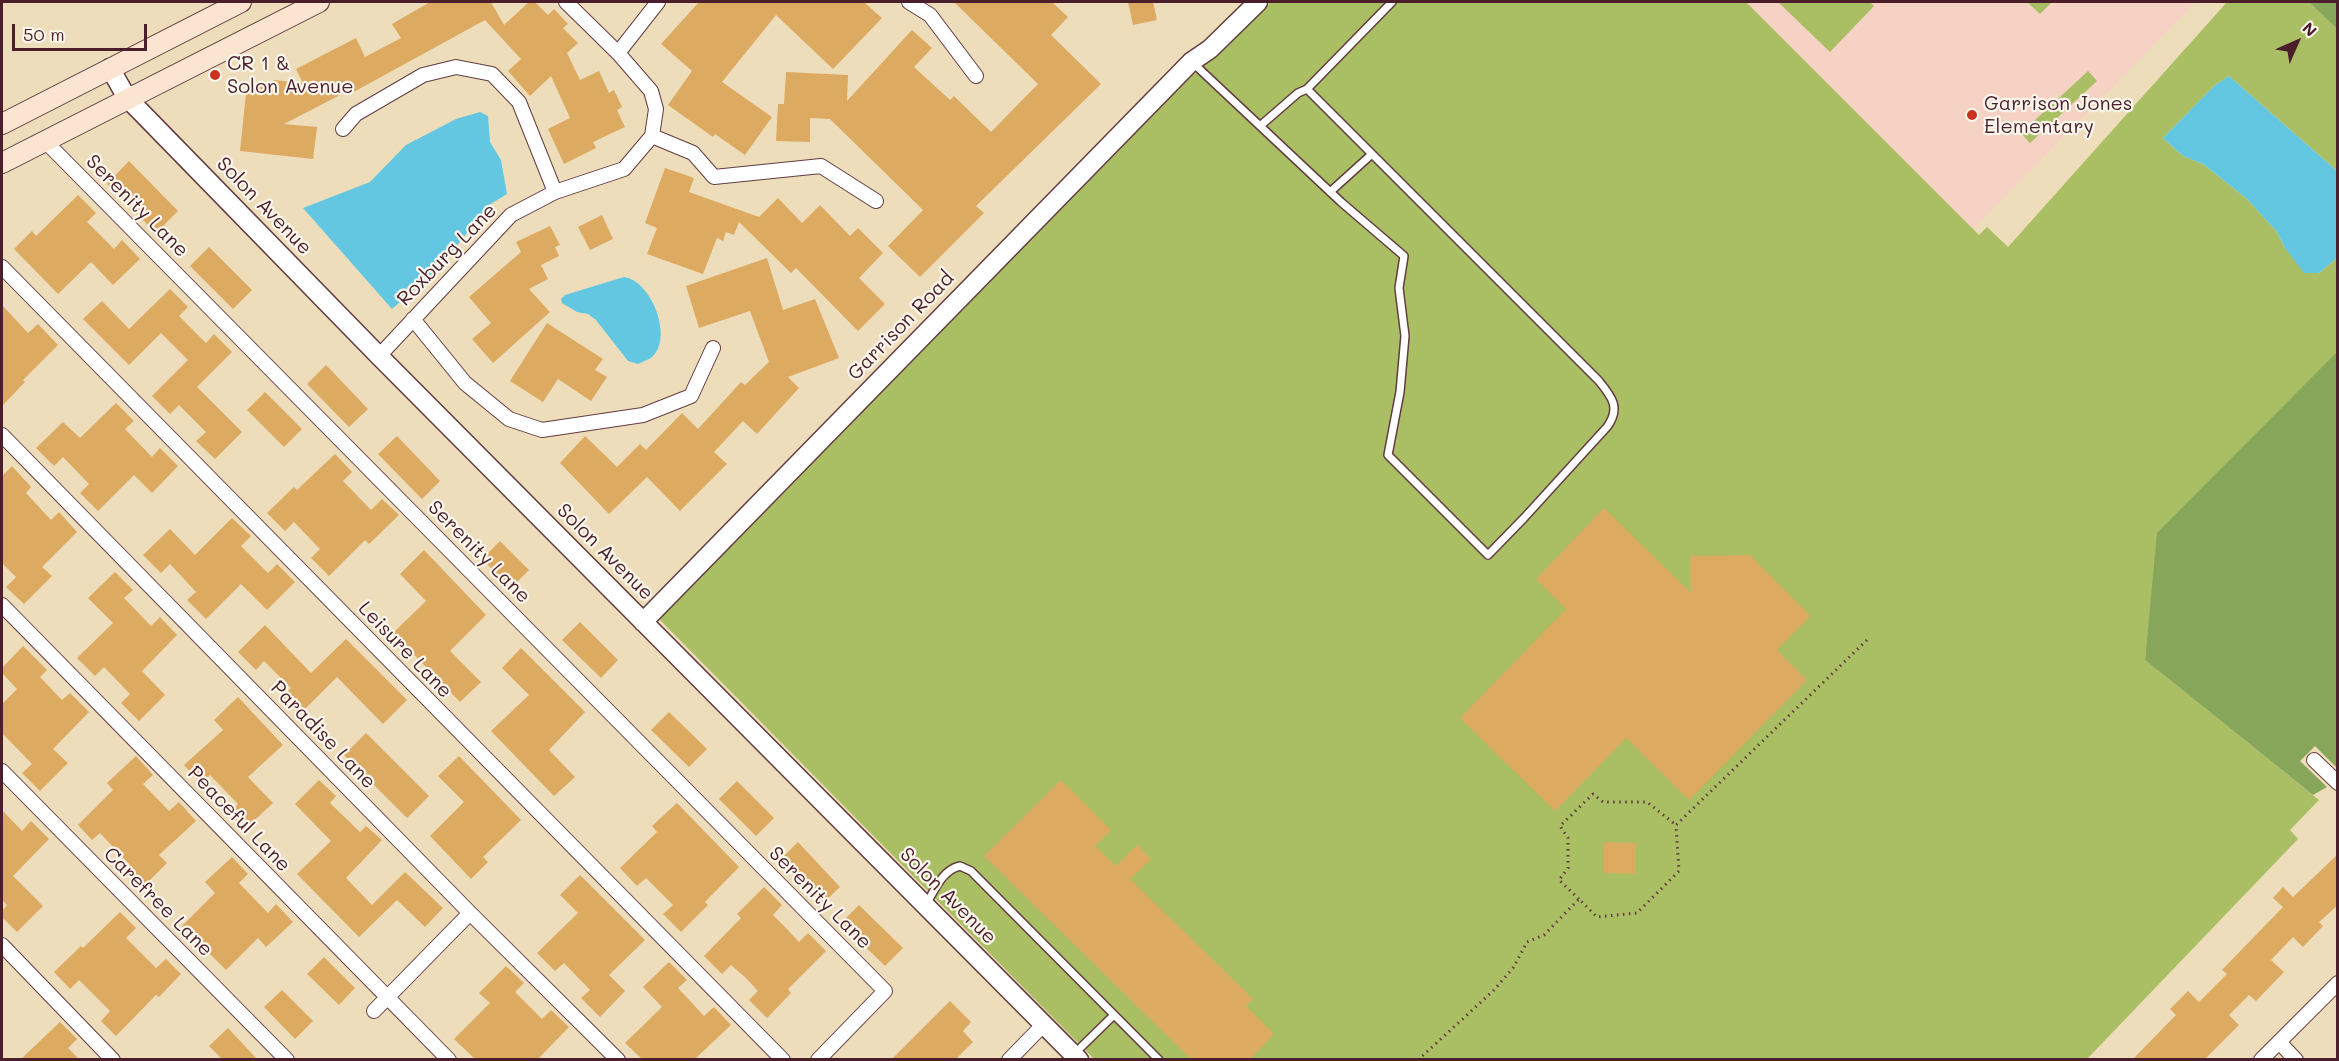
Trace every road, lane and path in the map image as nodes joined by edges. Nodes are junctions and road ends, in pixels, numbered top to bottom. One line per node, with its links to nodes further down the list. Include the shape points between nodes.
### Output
1 (241, 2): 11 (main road)
2 (320, 2): 14 (main road)
3 (567, 2): 9 (street)
4 (658, 2): 9 (street)
5 (909, 2): 12 (street, via 930,15)
6 (1242, 2): 10 (street, Garrison Road, via 1203,41)
7 (1258, 2): 10 (street, Garrison Road)
8 (1392, 2): 13 (lane)
9 (618, 53): 18 (street, via 651,91 656,109)
10 (1191, 62): 16 (lane); 31 (street, Garrison Road)
11 (110, 68): 14 (street, Solon Avenue); 15 (main road)
12 (976, 76)
13 (1307, 89): 16 (lane); 20 (lane)
14 (127, 98): 19 (main road); 28 (street, Solon Avenue)
15 (2, 124)
16 (1260, 126): 23 (lane)
17 (343, 129): 22 (street, via 356,114 423,75 456,68 492,74 519,102)
18 (652, 136): 22 (street, Roxburg Lane, via 624,169); 24 (street, via 693,153 714,177 821,166)
19 (45, 141): 21 (main road); 53 (street, Serenity Lane, via 885,992)
20 (1372, 154): 23 (lane); 23 (lane, via 1599,381 1612,399 1613,419 1607,427 1488,555 1389,455 1405,336 1399,288 1404,256)
21 (2, 162)
22 (555, 192): 26 (street, Roxburg Lane, via 511,215)
23 (1330, 192)
24 (876, 201)
25 (2, 267): 52 (street, Leisure Lane)
26 (413, 319): 27 (street, via 465,383 509,418 542,430 643,415 691,396); 28 (street, Roxburg Lane)
27 (713, 348)
28 (379, 356): 31 (street, Solon Avenue)
29 (2, 435): 39 (street, Paradise Lane)
30 (2, 604): 42 (street, Peaceful Lane)
31 (643, 622): 38 (street, Solon Avenue)
32 (1869, 638): 36 (path)
33 (2314, 760): 35 (street)
34 (2, 771): 49 (street, Carefree Lane)
35 (2337, 783)
36 (1676, 825): 37 (path, via 1679,871 1637,913 1598,917); 37 (path, via 1647,802 1603,802 1593,794 1560,826 1568,838 1568,868 1559,880)
37 (1579, 899): 56 (path, via 1544,935 1527,942 1513,968 1494,990)
38 (926, 905): 44 (lane, via 952,869 966,868); 45 (street, Solon Avenue)
39 (470, 913): 42 (street); 51 (street, Paradise Lane)
40 (2, 945): 48 (street)
41 (2337, 983): 46 (street)
42 (387, 998): 43 (street); 50 (street, Peaceful Lane)
43 (374, 1011)
44 (1114, 1015): 47 (lane); 55 (lane)
45 (1044, 1024): 47 (street, Solon Avenue); 54 (street)
46 (2279, 1042): 57 (street); 58 (street)
47 (1076, 1057)
48 (113, 1059)
49 (287, 1059)
50 (449, 1059)
51 (618, 1059)
52 (783, 1059)
53 (818, 1059)
54 (1009, 1059)
55 (1159, 1059)
56 (1418, 1059)
57 (2262, 1059)
58 (2296, 1059)

